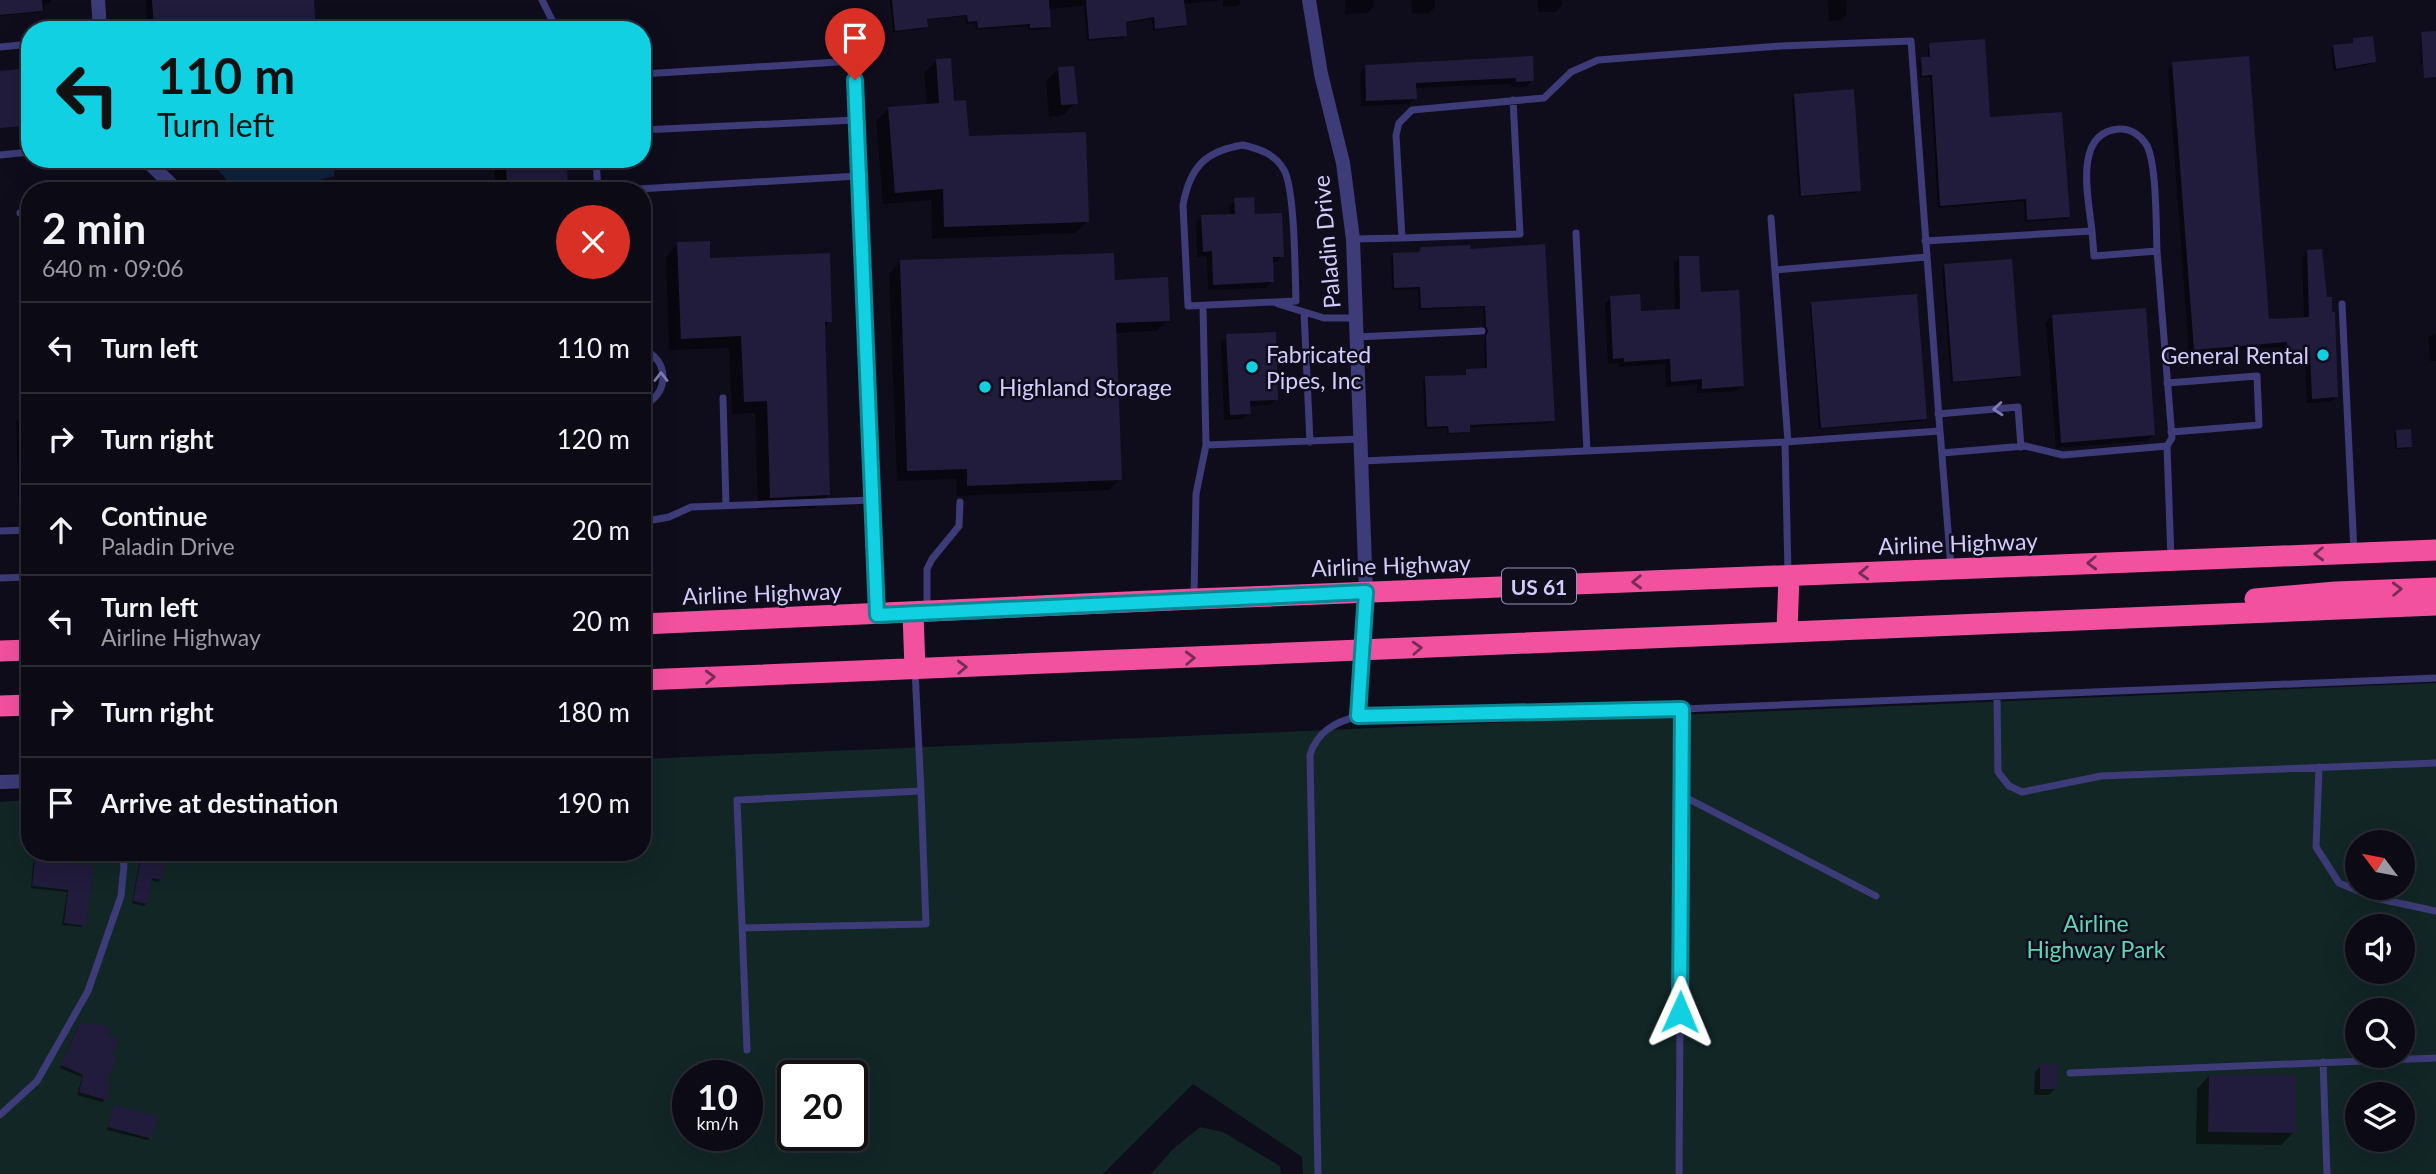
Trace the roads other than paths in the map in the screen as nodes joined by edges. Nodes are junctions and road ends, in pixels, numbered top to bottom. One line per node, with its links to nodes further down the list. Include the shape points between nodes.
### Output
1 (98, 0): 4 (street)
2 (542, 0): 5 (lane)
3 (1309, 0): 22 (street, Paladin Drive, via 1343,163)
4 (99, 21)
5 (552, 21)
6 (21, 45): 7 (lane)
7 (0, 47)
8 (651, 73): 10 (lane, via 854,61)
9 (1513, 100): 21 (lane, via 1422,108 1405,115 1396,135); 21 (lane, via 1520,234); 23 (lane, via 1544,97 1571,72 1598,60 1911,41)
10 (856, 120): 11 (lane); 15 (lane)
11 (651, 130)
12 (21, 153): 13 (lane)
13 (0, 155)
14 (154, 168): 16 (street)
15 (859, 176): 17 (lane); 50 (lane)
16 (169, 182)
17 (651, 188)
18 (1771, 218): 26 (lane)
19 (2092, 231): 23 (lane); 24 (lane, via 2094,256); 24 (lane, via 2088,153 2108,131 2127,129 2139,136 2151,155)
20 (1576, 233): 47 (lane)
21 (1402, 238): 22 (lane)
22 (1353, 239): 31 (street, Paladin Drive)
23 (1926, 241): 25 (lane)
24 (2157, 251): 35 (lane)
25 (1927, 257): 26 (lane); 38 (lane)
26 (1774, 270): 43 (lane)
27 (1272, 302): 29 (lane); 29 (lane, via 1296,300 1291,198 1286,172 1276,159 1243,145 1225,148 1201,162 1185,193 1188,306); 30 (lane)
28 (2343, 304): 57 (lane)
29 (1203, 306): 44 (lane)
30 (1304, 312): 31 (lane, via 1324,318); 42 (lane)
31 (1356, 318): 33 (street, Paladin Drive)
32 (1482, 331): 33 (lane)
33 (1356, 337): 41 (street, Paladin Drive)
34 (651, 354): 37 (lane, one-way to 34, via 660,392 663,373)
35 (2167, 383): 40 (lane); 40 (lane, via 2257,376 2259,425)
36 (723, 398): 52 (lane)
37 (651, 401)
38 (1938, 414): 39 (lane); 46 (lane, one-way to 38, via 2018,407)
39 (1940, 431): 43 (lane); 48 (lane)
40 (2171, 432): 45 (lane)
41 (1360, 439): 42 (lane); 49 (street, Paladin Drive)
42 (1310, 442): 44 (lane)
43 (1787, 442): 47 (lane); 60 (lane)
44 (1206, 445): 65 (lane, via 1196,494)
45 (2167, 446): 46 (lane, via 2063,455); 58 (lane)
46 (2021, 447): 48 (lane)
47 (1587, 451): 49 (lane)
48 (1942, 453): 59 (lane)
49 (1361, 461): 64 (street, Paladin Drive)
50 (872, 500): 52 (lane); 68 (lane)
51 (960, 502): 67 (lane, via 959,526 927,569)
52 (726, 505): 53 (lane, via 691,507)
53 (651, 520)
54 (21, 530): 55 (lane)
55 (0, 531)
56 (2436, 550): 57 (highway, Airline Highway / US 61)
57 (2354, 553): 58 (highway, Airline Highway / US 61, one-way to 58)
58 (2171, 560): 59 (highway, Airline Highway / US 61, one-way to 59)
59 (1951, 569): 60 (highway, Airline Highway / US 61, one-way to 60)
60 (1788, 576): 64 (highway, Airline Highway / US 61, one-way to 64); 71 (highway)
61 (21, 577): 62 (lane)
62 (0, 578)
63 (2436, 588): 69 (highway, one-way to 63, via 2336,592)
64 (1366, 592): 65 (highway, Airline Highway / US 61); 74 (street, Paladin Drive)
65 (1194, 599): 67 (highway, Airline Highway / US 61)
66 (2436, 605): 69 (highway)
67 (920, 613): 68 (highway, Airline Highway / US 61); 75 (highway)
68 (877, 615): 70 (highway, Airline Highway / US 61)
69 (2061, 620): 71 (highway)
70 (651, 624)
71 (1787, 631): 74 (highway, one-way to 71)
72 (21, 650): 73 (highway)
73 (0, 651)
74 (1364, 651): 75 (highway, one-way to 74); 82 (lane)
75 (915, 669): 77 (highway, one-way to 75); 87 (lane)
76 (2436, 678): 78 (lane)
77 (651, 680)
78 (1997, 696): 81 (lane); 84 (lane, via 1998,772 2008,786 2022,792 2101,776)
79 (21, 705): 80 (highway)
80 (0, 706)
81 (1682, 709): 82 (lane); 88 (lane)
82 (1358, 716): 98 (lane, via 1324,732 1310,755)
83 (2436, 763): 84 (lane)
84 (2319, 767): 91 (lane, via 2316,847 2339,883 2375,898)
85 (21, 781): 86 (street)
86 (0, 782)
87 (921, 791): 92 (lane, via 737,800); 92 (lane, via 926,924)
88 (1683, 796): 90 (lane); 99 (lane)
89 (122, 861): 97 (lane, via 121,896 88,991 37,1081)
90 (1876, 896)
91 (2436, 911)
92 (742, 928): 93 (lane)
93 (747, 1050)
94 (2436, 1058): 95 (lane)
95 (2323, 1062): 96 (lane); 100 (lane)
96 (2070, 1073)
97 (0, 1115)
98 (1318, 1174)
99 (1679, 1174)
100 (2327, 1174)

